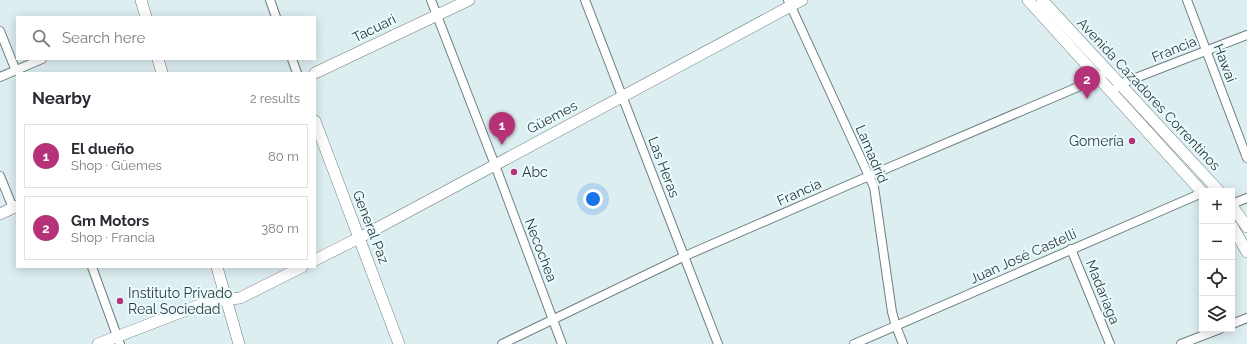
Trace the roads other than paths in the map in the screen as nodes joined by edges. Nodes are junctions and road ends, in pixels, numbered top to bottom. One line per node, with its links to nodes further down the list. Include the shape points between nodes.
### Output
1 (141, 0): 12 (street)
2 (270, 0): 13 (street)
3 (431, 0): 11 (street)
4 (469, 0): 11 (street, Tacuari)
5 (585, 0): 27 (street, Las Heras)
6 (802, 0): 10 (street, Güemes)
7 (1028, 0): 24 (street, Avenida Cazadores Correntinos)
8 (1042, 0): 24 (street, Avenida Cazadores Correntinos)
9 (1187, 0): 16 (street, Hawai)
10 (789, 3): 27 (street, Güemes); 32 (street, Lamadrid)
11 (436, 15): 23 (street, Tacuari); 30 (street, Necochea)
12 (143, 16)
13 (276, 16)
14 (0, 31): 20 (street)
15 (1247, 35): 16 (street, Francia)
16 (1206, 50): 26 (street, Francia); 29 (street, Hawai)
17 (40, 60): 20 (street)
18 (158, 60): 21 (street)
19 (292, 60): 22 (street)
20 (16, 70): 25 (street)
21 (162, 72)
22 (297, 72)
23 (316, 73)
24 (1103, 74): 26 (street, Avenida Cazadores Correntinos); 32 (street, Francia)
25 (0, 77)
26 (1116, 88): 33 (street, Avenida Cazadores Correntinos)
27 (623, 96): 30 (street, Güemes); 45 (street, Las Heras)
28 (316, 124): 42 (street, General Paz)
29 (1247, 158)
30 (495, 165): 42 (street, Güemes); 52 (street, Necochea)
31 (0, 176): 37 (street)
32 (869, 176): 45 (street, Francia); 54 (street, Lamadrid, via 874,187)
33 (1206, 188)
34 (1199, 194): 43 (street, Juan José Castelli)
35 (1247, 198): 36 (street)
36 (1235, 204)
37 (15, 207): 39 (street)
38 (1235, 210): 40 (street)
39 (0, 214)
40 (1247, 228)
41 (1235, 231): 44 (street)
42 (359, 238): 46 (street, Güemes); 59 (street, General Paz)
43 (1072, 249): 54 (street, Juan José Castelli); 65 (street, Madariaga)
44 (1247, 252)
45 (685, 256): 52 (street, Francia); 62 (street, Las Heras)
46 (316, 260)
47 (92, 268): 56 (street)
48 (217, 268): 50 (street)
49 (300, 268): 50 (street, via 240,298)
50 (226, 299): 56 (street, via 210,301); 58 (street)
51 (1247, 318): 53 (street)
52 (553, 320): 60 (street, Francia); 61 (street, Necochea)
53 (1235, 323)
54 (896, 326): 63 (street, Juan José Castelli); 64 (street, Lamadrid)
55 (1212, 332): 66 (street)
56 (118, 340): 57 (street)
57 (98, 344)
58 (239, 344)
59 (400, 344)
60 (502, 344)
61 (562, 344)
62 (718, 344)
63 (854, 344)
64 (903, 344)
65 (1110, 344)
66 (1181, 344)

